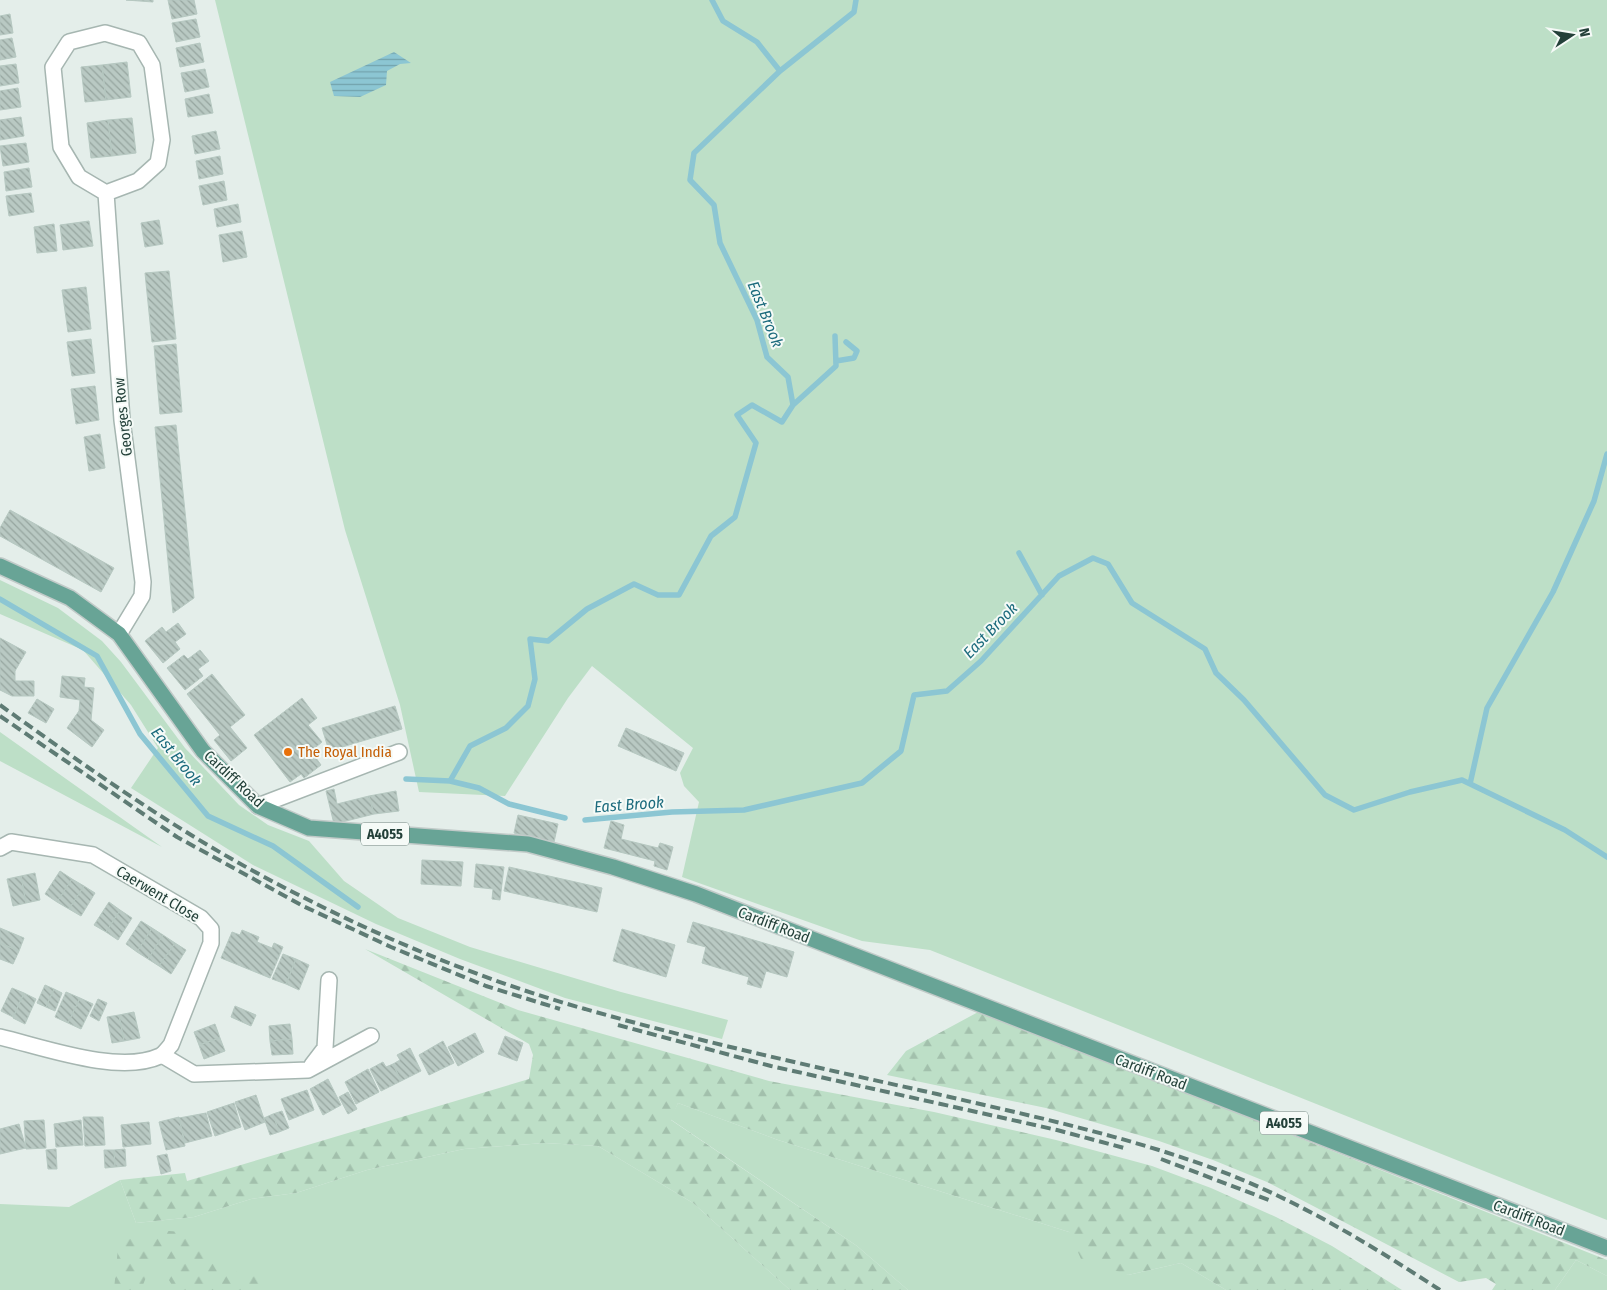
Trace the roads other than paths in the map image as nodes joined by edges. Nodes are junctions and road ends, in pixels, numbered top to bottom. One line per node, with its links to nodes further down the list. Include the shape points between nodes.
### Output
1 (106, 193): 1 (street, via 79,177 61,147 53,67 69,42 105,33 139,43 152,65 162,140 158,163 138,181); 3 (street, Georges Row, via 122,420 144,582 142,596)
2 (0, 566): 3 (main road, Cardiff Road / A4055, via 70,598)
3 (118, 634): 5 (main road, Cardiff Road / A4055, via 202,751)
4 (399, 752): 5 (street)
5 (258, 806): 12 (main road, Cardiff Road / A4055, via 309,828 528,844 696,894)
6 (0, 848): 10 (street, Caerwent Close, via 11,842 93,855 202,918 211,929 211,943 171,1045)
7 (328, 980): 11 (street, via 325,1048)
8 (371, 1036): 11 (street)
9 (0, 1037): 10 (street, via 103,1062 142,1061)
10 (162, 1055): 11 (street, via 194,1074)
11 (308, 1070)
12 (1607, 1248)

